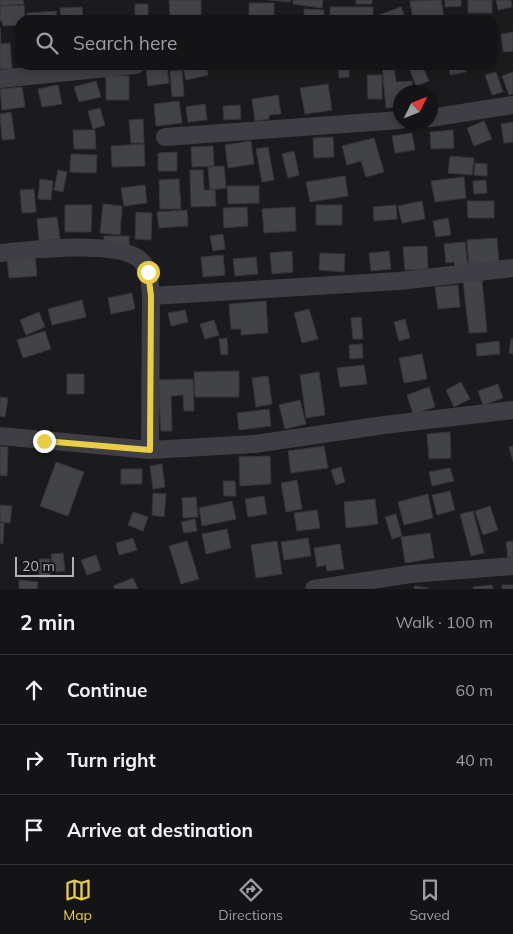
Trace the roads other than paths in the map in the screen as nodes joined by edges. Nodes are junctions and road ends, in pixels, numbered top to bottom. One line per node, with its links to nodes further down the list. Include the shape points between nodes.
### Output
1 (87, 70): 2 (street)
2 (0, 79)
3 (513, 105): 4 (street)
4 (438, 117)
5 (393, 121): 6 (street)
6 (165, 137)
7 (0, 253): 9 (street, via 56,248 121,250 142,261 148,272)
8 (513, 268): 9 (street, via 399,281)
9 (151, 296): 12 (street)
10 (513, 410): 12 (street, via 254,444)
11 (0, 436): 12 (street)
12 (150, 450)
13 (513, 566): 14 (street, via 411,574)
14 (314, 589)

